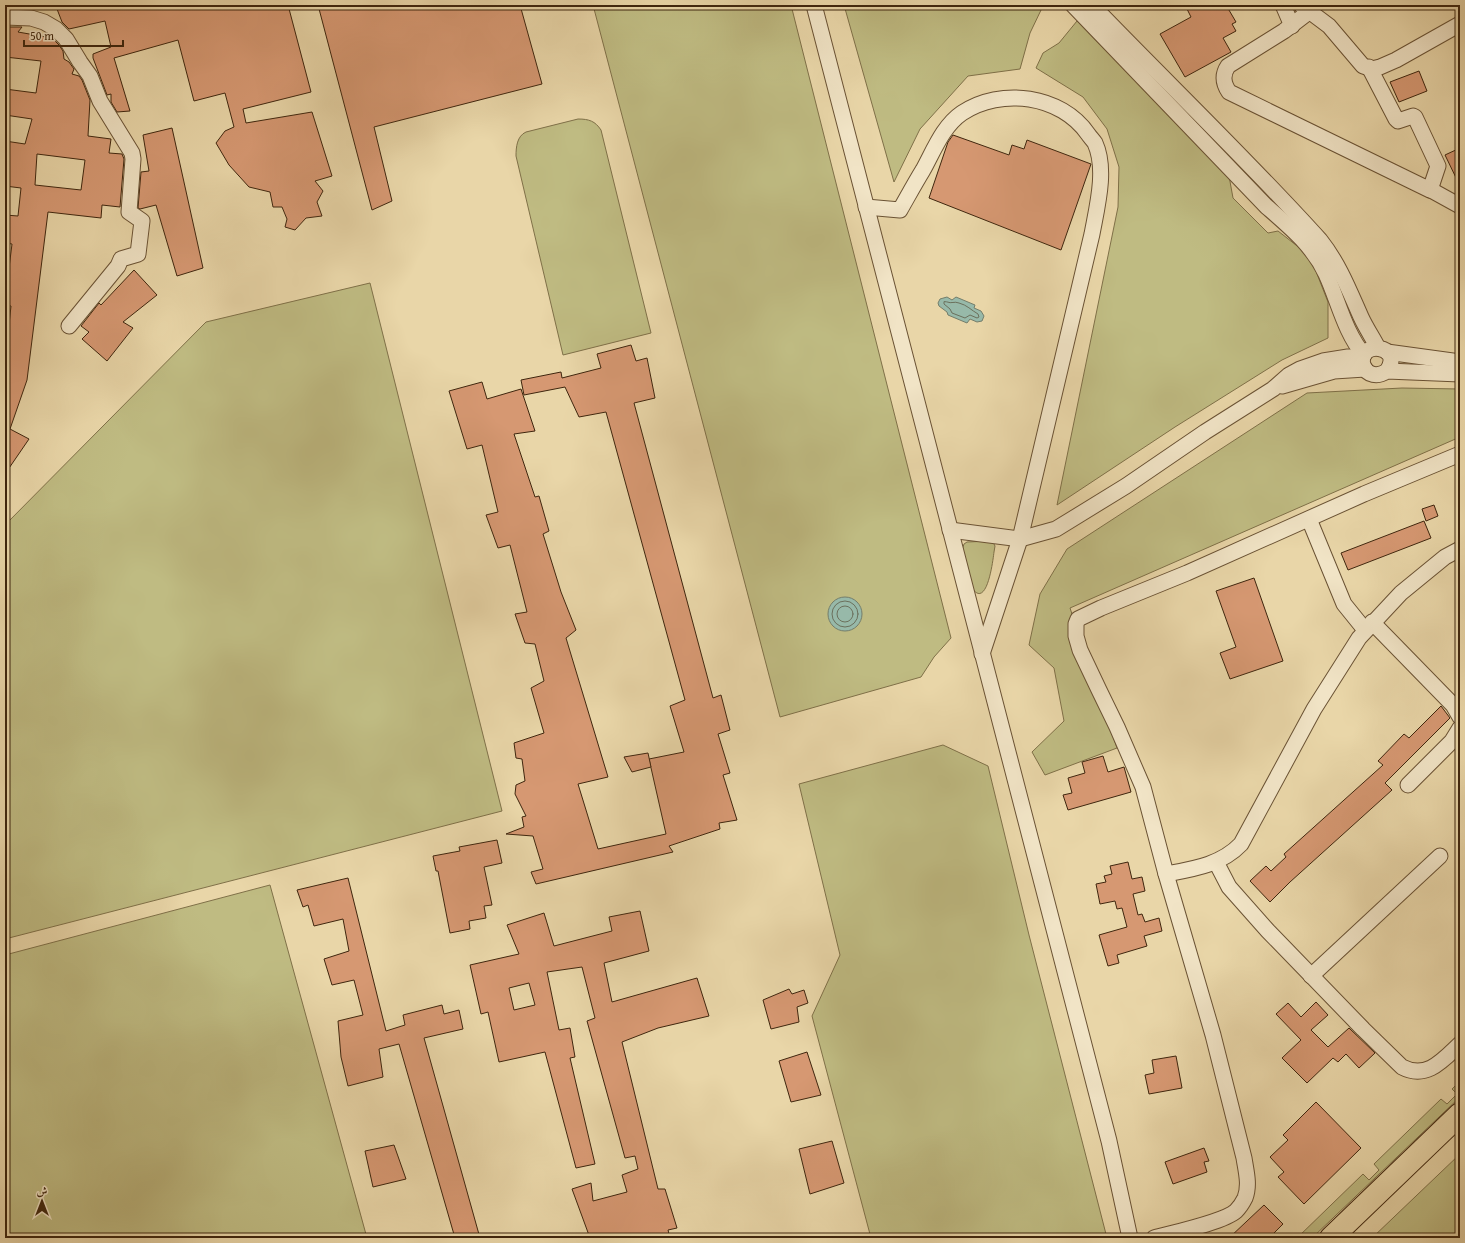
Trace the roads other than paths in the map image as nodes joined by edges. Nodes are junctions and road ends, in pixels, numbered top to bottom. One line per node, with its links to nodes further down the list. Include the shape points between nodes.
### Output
1 (814, 5): 12 (street)
2 (1073, 5): 15 (street, via 1267,207 1315,253)
3 (1092, 5): 14 (street, via 1331,253 1362,319)
4 (1283, 5): 8 (street)
5 (1306, 8): 8 (street); 9 (street, via 1329,26 1363,66)
6 (5, 17): 13 (street, via 31,18 44,22 66,39 90,76 100,101 132,153 129,212 142,222 138,254 121,260)
7 (1460, 24): 9 (street, via 1380,68)
8 (1292, 26): 10 (street, via 1228,66 1224,71 1224,80 1229,92)
9 (1369, 68): 10 (street, via 1396,119 1399,121 1415,117 1438,166)
10 (1431, 190): 11 (street)
11 (1460, 206)
12 (866, 207): 21 (street); 22 (street, via 900,210 944,130 962,113 981,104 1003,98 1045,102 1069,113 1082,124 1095,144 1101,164 1099,196 1092,234)
13 (69, 326)
14 (1382, 350): 15 (street, via 1369,350); 16 (street); 17 (street, via 1390,356 1391,361)
15 (1364, 360): 17 (street, via 1369,373 1378,375); 22 (street, via 1273,389 1056,529)
16 (1460, 362)
17 (1386, 371): 18 (street)
18 (1460, 374)
19 (1460, 454): 20 (street)
20 (1309, 519): 24 (street, via 1344,604); 31 (street, via 1078,619 1076,636 1080,650 1143,787)
21 (950, 530): 22 (street); 25 (street)
22 (1020, 539): 25 (street)
23 (1459, 550): 24 (street, via 1444,557 1401,593)
24 (1368, 626): 26 (street, via 1453,705); 30 (street, via 1314,709 1247,834 1233,852)
25 (982, 654): 36 (street, via 1109,1141)
26 (1460, 717)
27 (1460, 728): 28 (street, via 1452,741)
28 (1408, 785)
29 (1440, 856): 32 (street)
30 (1216, 862): 31 (street); 32 (street, via 1229,887)
31 (1166, 874): 37 (street, via 1213,1035 1244,1158 1248,1187 1245,1198 1236,1211 1206,1223)
32 (1311, 976): 33 (street, via 1388,1055 1408,1070 1427,1070 1440,1063)
33 (1460, 1044)
34 (1460, 1114): 38 (main road)
35 (1460, 1132): 39 (main road)
36 (1130, 1238)
37 (1154, 1238)
38 (1331, 1238)
39 (1350, 1238)

